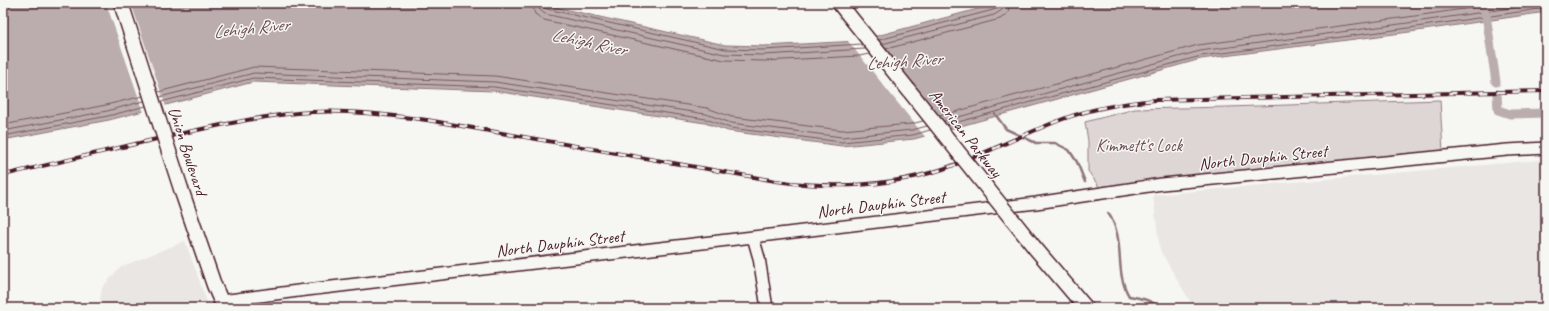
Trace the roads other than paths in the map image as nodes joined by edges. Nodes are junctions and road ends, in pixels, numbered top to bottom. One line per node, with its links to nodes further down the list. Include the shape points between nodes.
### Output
1 (121, 3): 5 (main road, Union Boulevard, bridge, via 182,192)
2 (839, 3): 7 (main road, American Parkway, bridge)
3 (1546, 148): 4 (street, North Dauphin Street, via 1162,184 1036,203)
4 (753, 238): 5 (street, North Dauphin Street, via 298,291); 6 (street)
5 (223, 305)
6 (767, 308)
7 (1086, 308)

